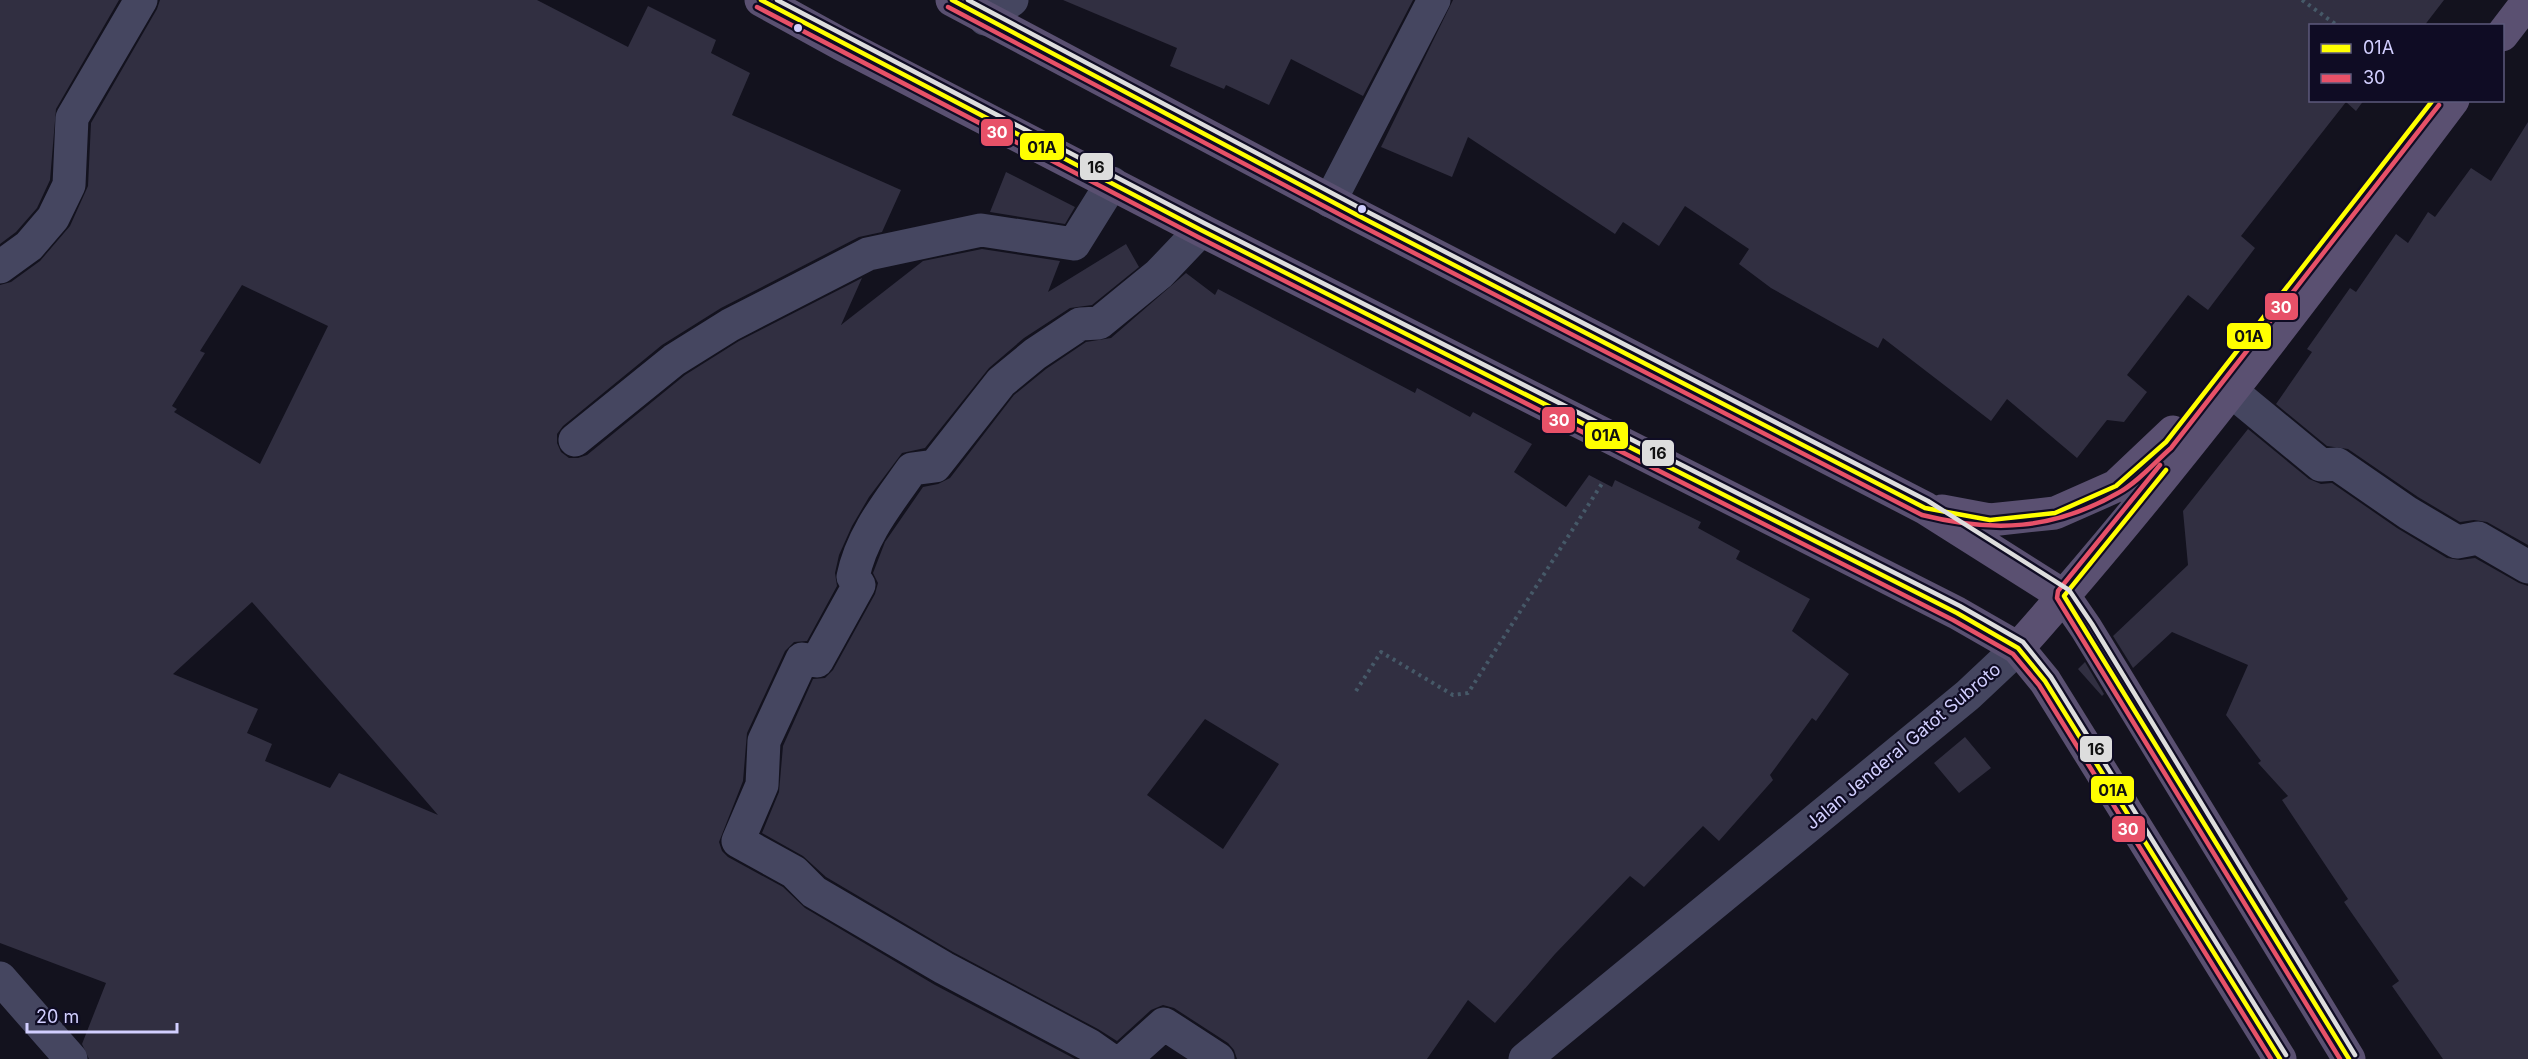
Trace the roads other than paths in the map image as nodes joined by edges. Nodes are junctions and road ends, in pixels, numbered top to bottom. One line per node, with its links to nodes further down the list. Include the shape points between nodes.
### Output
1 (141, 0): 16 (street, via 72,118 69,185 53,218 29,246)
2 (761, 0): 13 (main road)
3 (952, 0): 8 (main road)
4 (1012, 0): 8 (street)
5 (1434, 0): 14 (street)
6 (2510, 0): 9 (main road)
7 (2528, 1): 10 (main road)
8 (985, 19): 14 (main road)
9 (2492, 24)
10 (2504, 32)
11 (2431, 102): 19 (main road, via 2166,442 2116,486 2055,513 1990,520)
12 (2451, 102): 17 (main road, Jalan Jenderal Gatot Subroto)
13 (1112, 183): 15 (main road); 18 (street, via 1074,244 981,230 868,254 730,325 674,360)
14 (1330, 201): 19 (main road)
15 (1201, 230): 22 (main road, via 1957,613); 25 (street, via 1159,274 1099,323 1080,324 1001,382 935,466 912,469 876,520 861,550 853,577 859,585 817,661 802,659 764,741 762,785 738,841 794,872 824,898)
16 (0, 267)
17 (2230, 390): 20 (street, via 2321,465 2337,464 2457,542 2478,538); 21 (main road, Jalan Jenderal Gatot Subroto)
18 (575, 440)
19 (1925, 508): 21 (main road)
20 (2528, 567)
21 (2064, 596): 22 (main road, Jalan Jenderal Gatot Subroto); 30 (main road)
22 (2018, 648): 28 (street, Jalan Jenderal Gatot Subroto, via 1913,740); 29 (main road, via 2045,681)
23 (0, 978): 24 (street)
24 (71, 1059)
25 (1109, 1059)
26 (1125, 1059): 27 (street, via 1164,1024)
27 (1218, 1059)
28 (1525, 1059)
29 (2280, 1059)
30 (2349, 1059)

